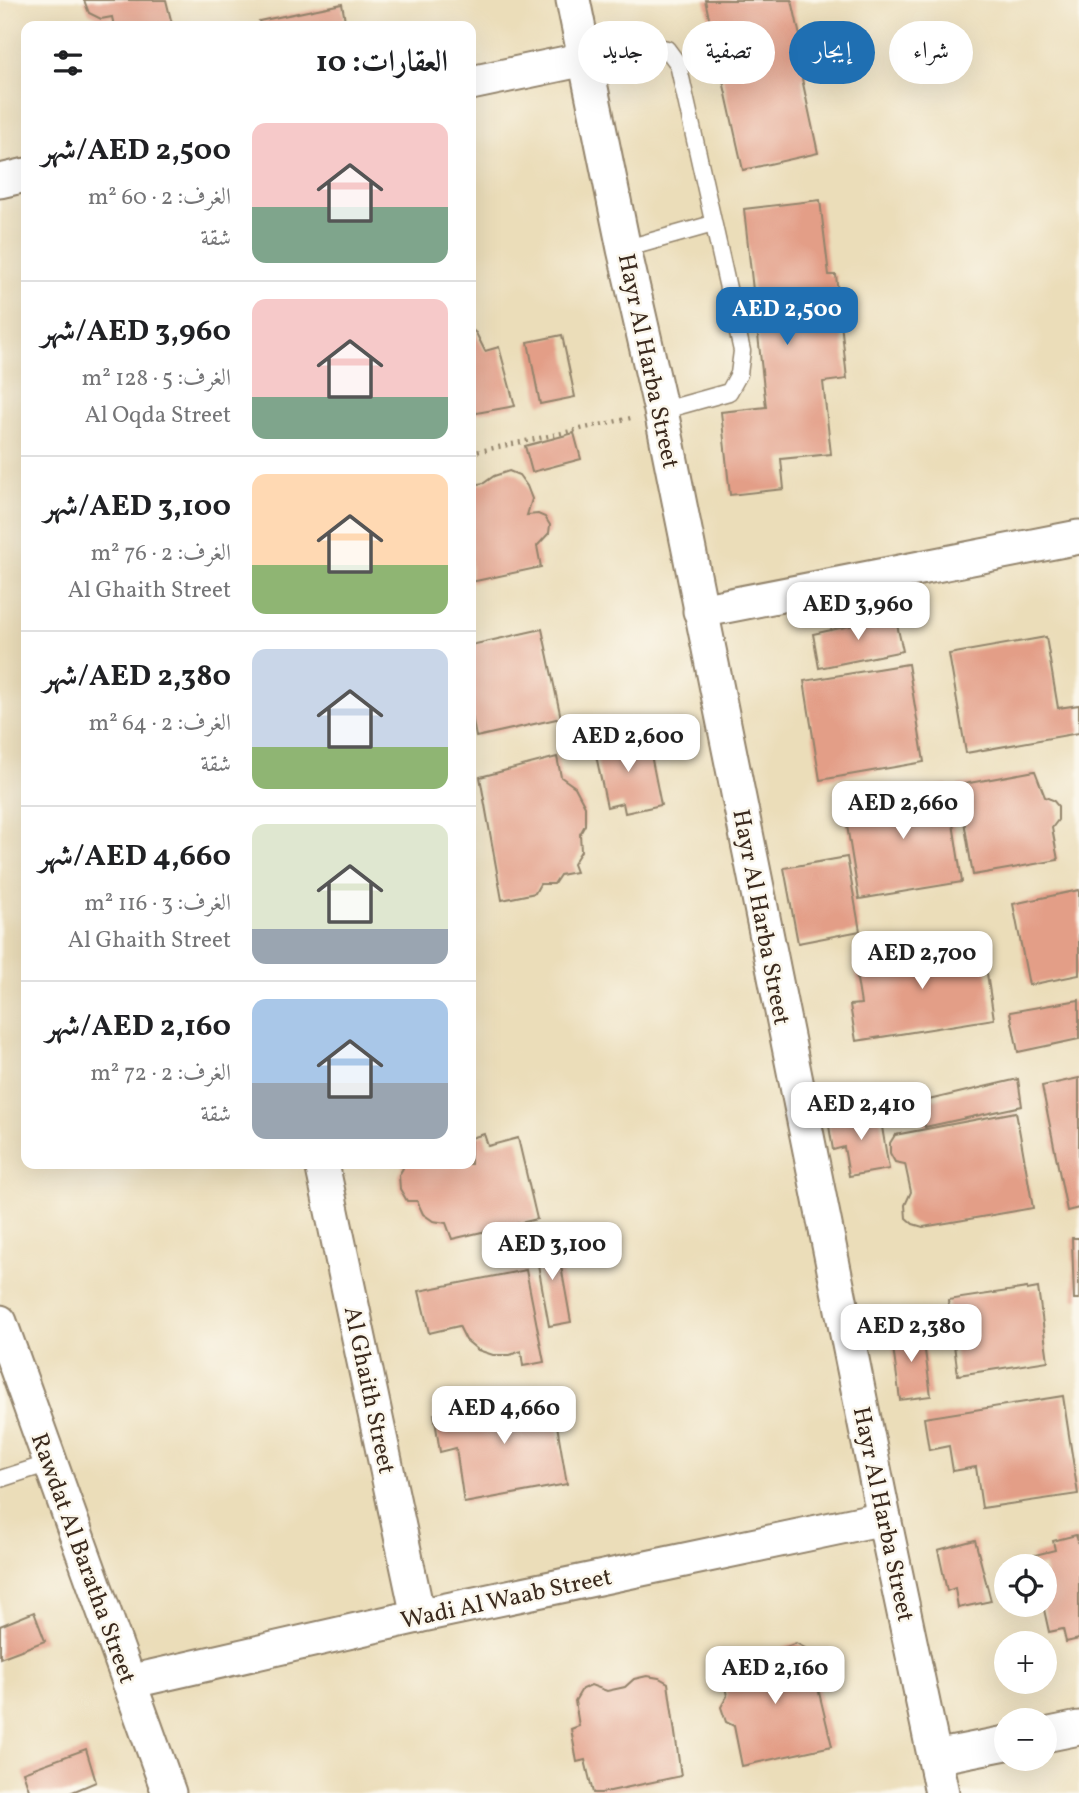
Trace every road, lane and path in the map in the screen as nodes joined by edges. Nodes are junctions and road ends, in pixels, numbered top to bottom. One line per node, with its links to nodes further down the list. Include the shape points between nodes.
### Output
1 (573, 0): 2 (street, Hayr Al Harba Street)
2 (578, 25)
3 (668, 50): 9 (lane, via 678,64)
4 (578, 60): 5 (street)
5 (476, 82)
6 (590, 84): 10 (street, Hayr Al Harba Street)
7 (21, 177): 8 (street)
8 (0, 181)
9 (713, 223): 10 (lane); 11 (lane, via 742,351 739,374 729,392)
10 (624, 249): 11 (street, Hayr Al Harba Street)
11 (661, 411): 12 (path); 14 (street, Hayr Al Harba Street)
12 (476, 452)
13 (1079, 537): 14 (street)
14 (700, 611): 19 (street, Hayr Al Harba Street)
15 (322, 1169): 20 (street, Al Ghaith Street)
16 (0, 1322): 17 (street, Rawdat Al Baratha Street)
17 (50, 1463): 18 (lane); 21 (street, Rawdat Al Baratha Street)
18 (0, 1479)
19 (884, 1518): 20 (street, Wadi Al Waab Street); 25 (street, Hayr Al Harba Street)
20 (418, 1616): 21 (street, Wadi Al Waab Street)
21 (129, 1682): 26 (street, Rawdat Al Baratha Street)
22 (1079, 1728): 23 (street)
23 (1057, 1733)
24 (994, 1745): 25 (street)
25 (935, 1757): 27 (street, Hayr Al Harba Street)
26 (169, 1793)
27 (942, 1793)

